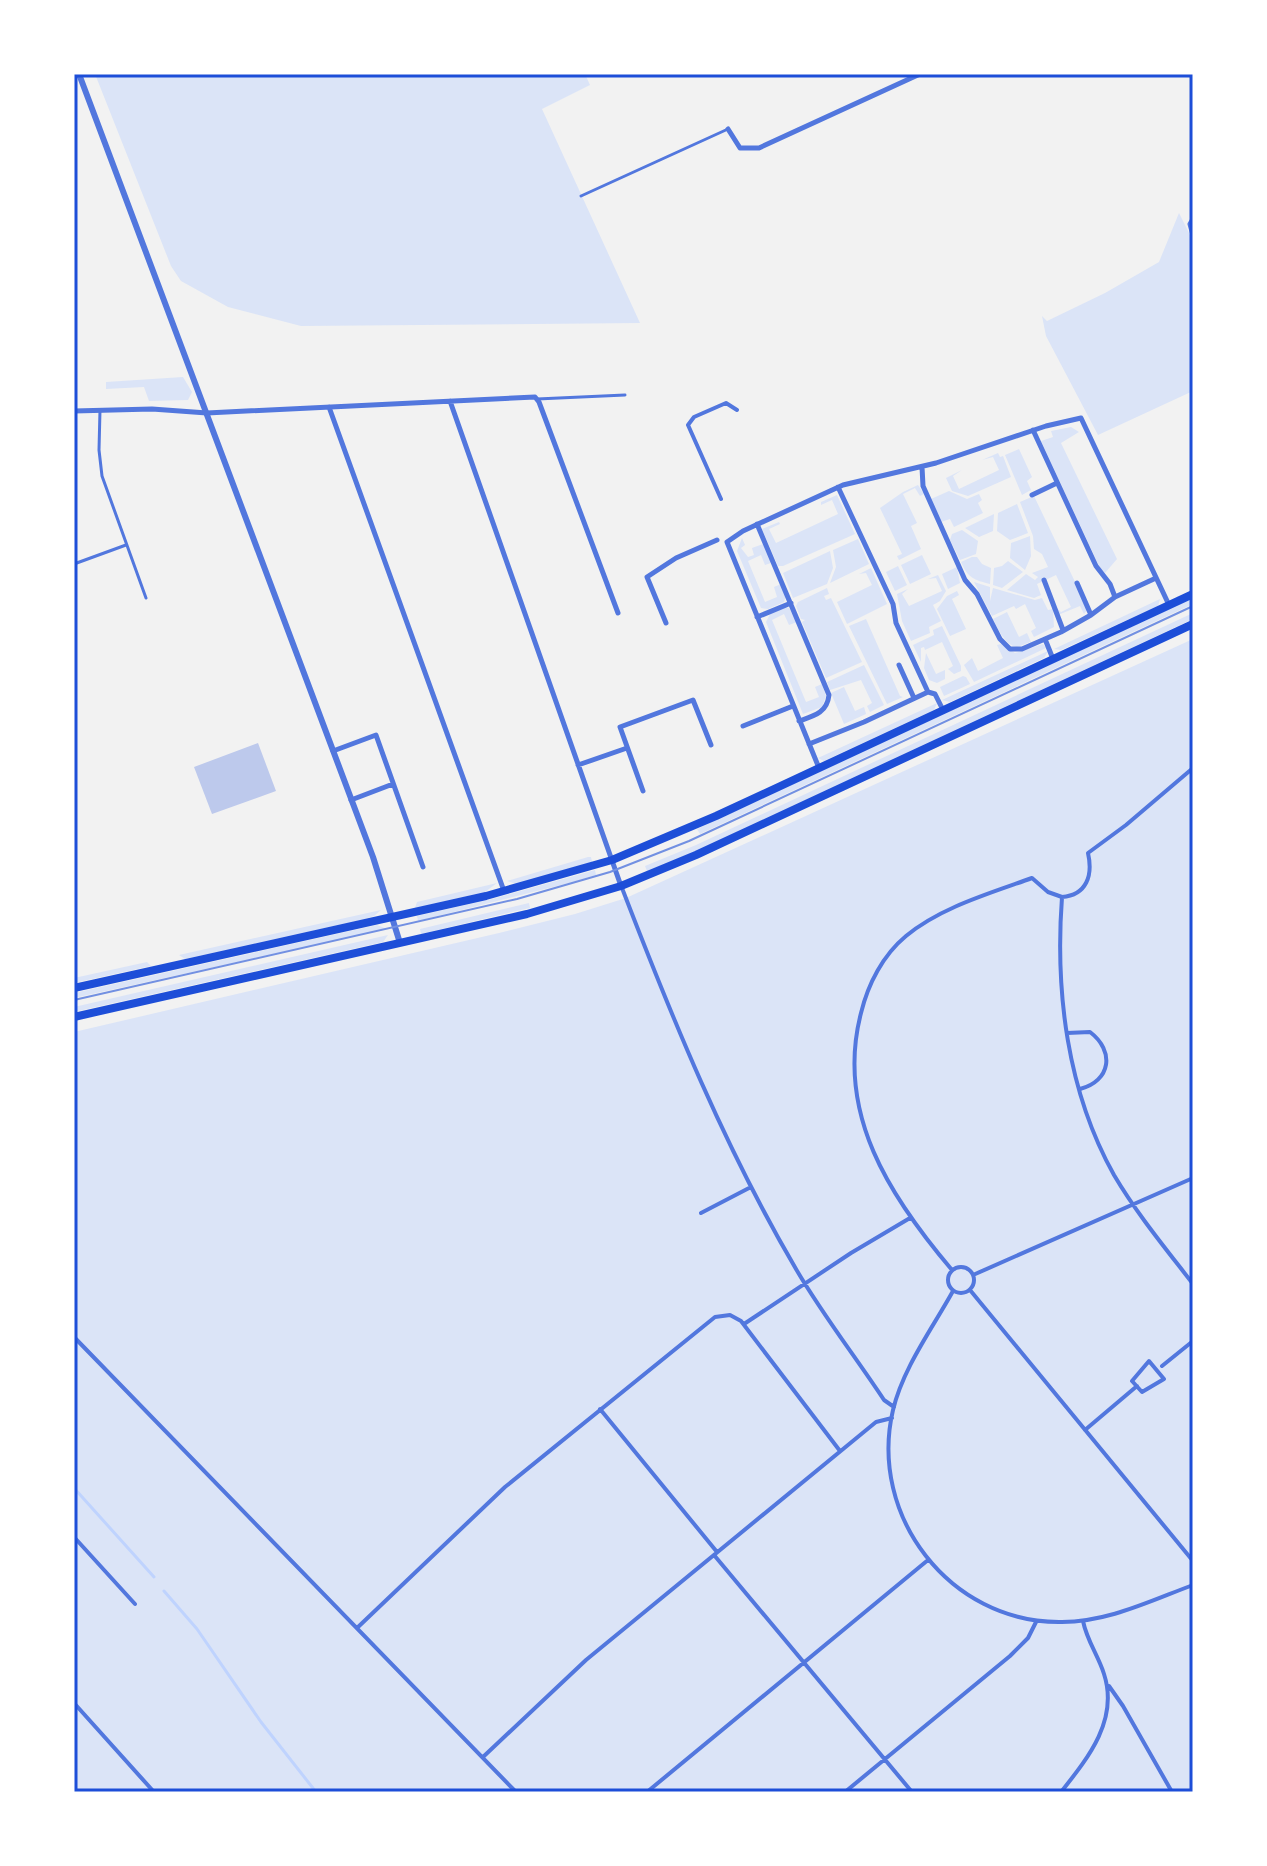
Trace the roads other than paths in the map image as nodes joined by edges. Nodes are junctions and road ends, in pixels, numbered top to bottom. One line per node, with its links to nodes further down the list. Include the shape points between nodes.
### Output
1 (79, 74): 14 (street)
2 (920, 74): 3 (street, via 759,148 740,148)
3 (728, 129): 4 (lane)
4 (581, 196)
5 (1193, 219): 6 (street)
6 (1193, 235)
7 (625, 395): 8 (lane)
8 (537, 399): 9 (street); 33 (street)
9 (450, 401): 10 (street); 52 (street)
10 (329, 407): 14 (street); 61 (street)
11 (100, 410): 13 (street); 14 (street); 23 (lane, via 101,471)
12 (737, 410): 19 (street, via 726,403 688,425)
13 (74, 411)
14 (207, 413): 51 (street)
15 (1033, 430): 16 (street); 17 (street); 25 (street, via 1081,418)
16 (922, 467): 18 (street); 39 (street, via 924,491 967,585 1000,639 1014,650)
17 (1057, 483): 20 (street, via 1034,494); 29 (street)
18 (838, 487): 21 (street); 42 (street)
19 (721, 499)
20 (1041, 503)
21 (757, 524): 31 (street); 35 (street, via 727,542)
22 (717, 540): 36 (street, via 647,577)
23 (126, 545): 24 (lane); 30 (lane)
24 (74, 564)
25 (1156, 578): 29 (street); 32 (street)
26 (1044, 580): 38 (street)
27 (1077, 583): 34 (street)
28 (1193, 594): 32 (main road)
29 (1115, 597): 34 (street)
30 (146, 598)
31 (791, 603): 35 (street); 46 (street, via 829,695 822,713)
32 (1169, 605): 40 (main road)
33 (618, 613)
34 (1091, 615): 38 (street)
35 (757, 617): 44 (street)
36 (666, 623)
37 (1193, 624): 60 (main road)
38 (1063, 630): 39 (street)
39 (1045, 639): 40 (street)
40 (1053, 659): 45 (main road)
41 (899, 665): 43 (street)
42 (928, 692): 43 (street); 45 (street, via 935,694)
43 (914, 698): 48 (street)
44 (793, 706): 46 (street); 47 (street)
45 (943, 710): 53 (main road)
46 (799, 721): 48 (street)
47 (743, 726)
48 (809, 744): 53 (street)
49 (711, 745): 50 (street, via 693,700 620,727)
50 (627, 748): 52 (street); 56 (street)
51 (333, 751): 55 (street, via 376,735); 57 (street)
52 (578, 765): 58 (street)
53 (819, 768): 58 (main road)
54 (1193, 768): 62 (street, via 1088,853 1090,874 1084,887)
55 (393, 784): 57 (street); 59 (street)
56 (643, 791)
57 (351, 800): 63 (street)
58 (612, 860): 60 (street); 61 (main road)
59 (423, 867)
60 (621, 886): 64 (main road); 70 (street, via 720,1126)
61 (504, 892): 63 (main road)
62 (1062, 897): 67 (street, via 1059,964); 73 (street, via 1032,878 944,914 894,947 869,987 855,1038 858,1109 879,1167)
63 (394, 917): 64 (street); 65 (main road)
64 (400, 943): 66 (main road)
65 (74, 988)
66 (74, 1017)
67 (1067, 1033): 68 (street); 68 (street, via 1090,1032 1105,1053 1102,1075)
68 (1080, 1089): 71 (street, via 1099,1144)
69 (1193, 1178): 71 (street)
70 (751, 1187): 72 (street); 76 (street)
71 (1133, 1205): 75 (street); 77 (street)
72 (701, 1213)
73 (911, 1217): 74 (street); 76 (street)
74 (952, 1270): 75 (street, via 964,1268); 79 (street, via 948,1281)
75 (973, 1275): 78 (street)
76 (806, 1283): 80 (street); 85 (street, via 884,1400)
77 (1193, 1284)
78 (970, 1290): 79 (street); 88 (street)
79 (953, 1291): 85 (street)
80 (744, 1324): 86 (street, via 730,1315 715,1317); 89 (street)
81 (74, 1337): 98 (street)
82 (1193, 1341): 83 (street)
83 (1162, 1366)
84 (1137, 1386): 84 (street, via 1132,1381 1149,1361 1164,1379 1142,1392); 88 (street)
85 (894, 1407): 87 (street)
86 (600, 1409): 91 (street); 98 (street, via 505,1487)
87 (892, 1418): 89 (street, via 876,1422); 92 (street, via 894,1494)
88 (1085, 1430): 93 (street)
89 (840, 1451): 91 (street)
90 (74, 1537): 95 (street)
91 (716, 1554): 99 (street); 102 (street, via 564,1679)
92 (928, 1560): 96 (street, via 972,1598); 99 (street)
93 (1193, 1561)
94 (1193, 1585): 97 (street)
95 (135, 1604)
96 (1037, 1621): 97 (street); 103 (street, via 1010,1656)
97 (1083, 1621): 100 (street)
98 (357, 1628): 102 (street)
99 (804, 1662): 103 (street); 106 (street)
100 (1107, 1685): 109 (street, via 1101,1733); 110 (street)
101 (74, 1703): 104 (street)
102 (483, 1757): 105 (street)
103 (885, 1759): 107 (street); 108 (street)
104 (154, 1792)
105 (516, 1792)
106 (647, 1792)
107 (845, 1792)
108 (912, 1792)
109 (1061, 1792)
110 (1172, 1792)

